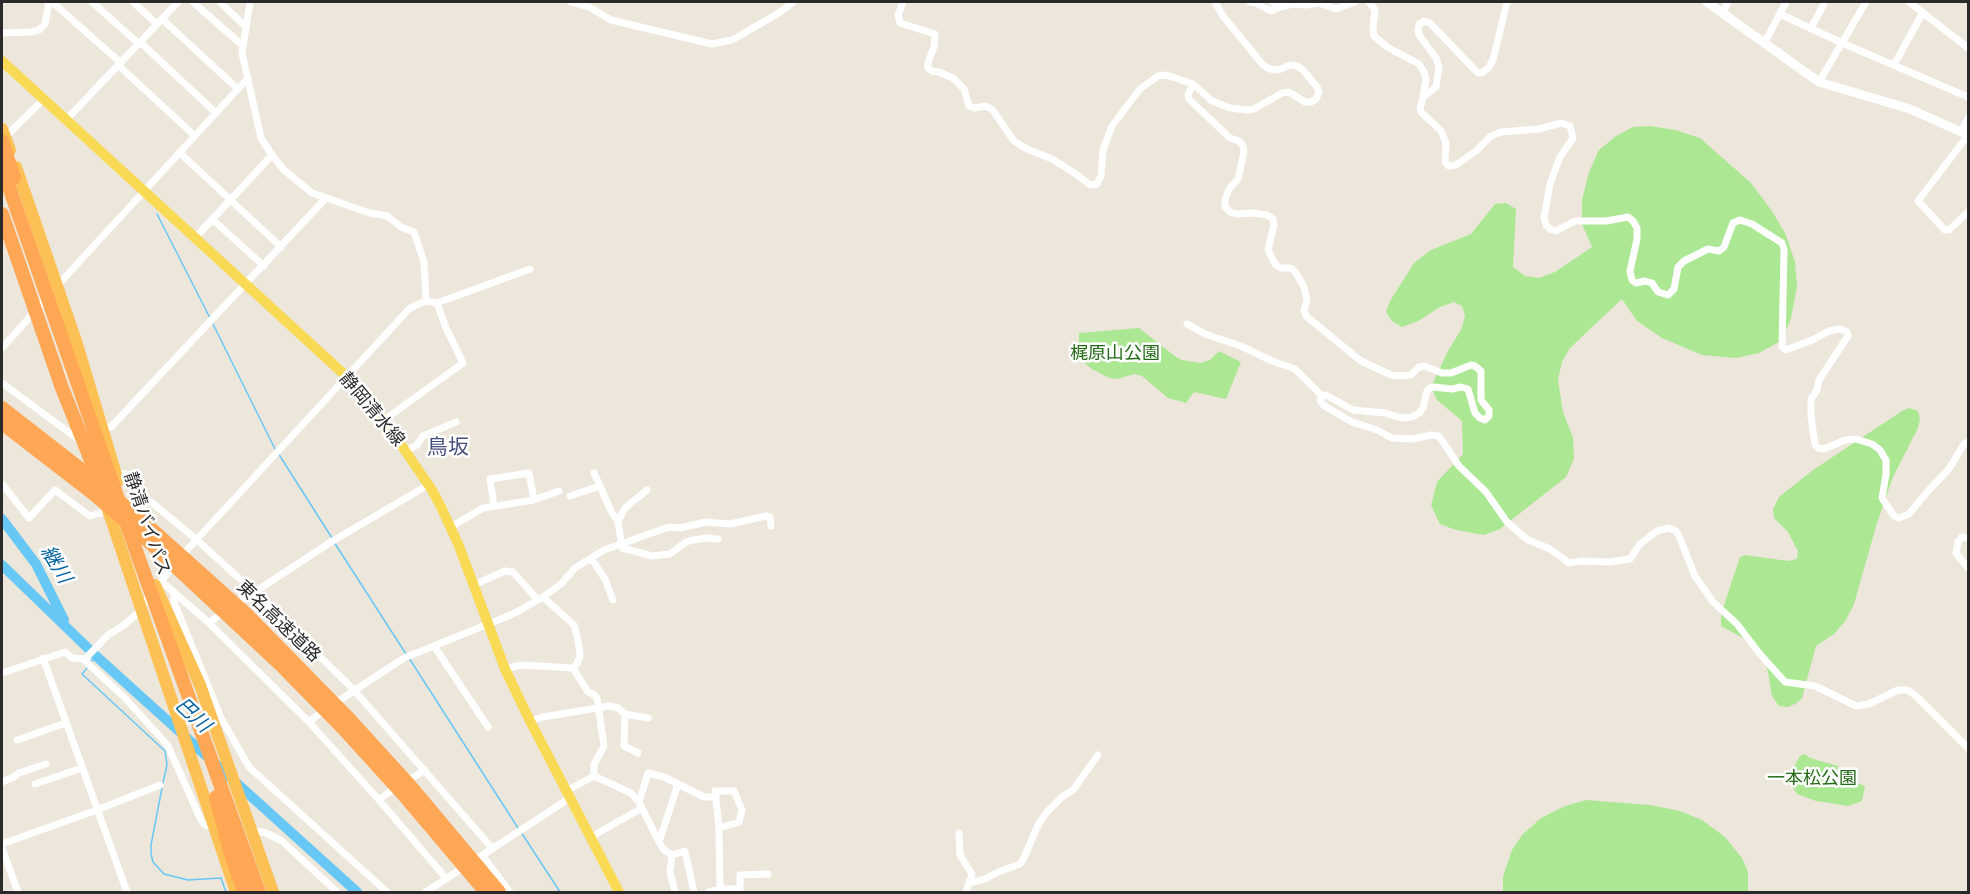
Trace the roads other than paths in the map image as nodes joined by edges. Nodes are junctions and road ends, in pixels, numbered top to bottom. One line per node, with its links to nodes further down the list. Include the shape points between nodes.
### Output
1 (51, 2): 30 (street, via 45,24 39,30); 37 (street)
2 (92, 2): 32 (street)
3 (133, 2): 27 (street)
4 (175, 2): 27 (street)
5 (193, 2): 34 (street)
6 (220, 2): 28 (street)
7 (250, 2): 28 (street)
8 (571, 2): 9 (street, via 611,20 712,44 732,40)
9 (793, 2)
10 (903, 2): 41 (street, via 898,15 900,22 935,34 928,68 952,78 964,89 969,106 992,109 1014,141 1052,159 1089,184 1097,184 1101,176 1102,150 1112,126 1140,89 1166,75)
11 (1215, 2): 41 (street, via 1263,65 1278,70 1297,66 1319,92 1311,102 1289,92 1282,93 1247,110 1222,106)
12 (1250, 2): 23 (street, via 1271,11)
13 (1272, 2): 23 (street)
14 (1355, 2): 23 (street, via 1336,9 1319,3)
15 (1369, 2): 44 (street, via 1375,10 1374,36 1419,64 1424,72)
16 (1507, 2): 44 (street, via 1492,60 1482,73 1430,23 1419,24 1419,35 1439,67 1436,87)
17 (1707, 2): 25 (street)
18 (1728, 2): 25 (street)
19 (1786, 2): 26 (street)
20 (1825, 2): 29 (street)
21 (1866, 2): 33 (street)
22 (1910, 2): 24 (street)
23 (1279, 6)
24 (1923, 12): 35 (street); 38 (street)
25 (1722, 14): 31 (street)
26 (1780, 14): 29 (street); 31 (street)
27 (159, 22): 32 (street); 42 (street)
28 (245, 26): 34 (street)
29 (1811, 28): 33 (street)
30 (2, 33)
31 (1766, 42): 40 (street)
32 (139, 43): 37 (street); 46 (street)
33 (1842, 43): 38 (street); 40 (street)
34 (243, 46): 39 (street)
35 (1968, 48)
36 (2, 61): 45 (main road, 静岡清水線)
37 (119, 64): 48 (street); 51 (street)
38 (1894, 65): 43 (street)
39 (248, 78): 42 (street); 53 (street, via 261,138)
40 (1819, 82): 49 (street, via 1910,109)
41 (1193, 84): 76 (street, via 1189,99 1243,146 1238,179 1229,189 1225,207 1237,214 1253,213 1273,219 1268,250 1275,264 1296,273 1304,287 1306,316 1361,361 1391,375 1411,375 1424,366 1442,373 1475,366 1481,371 1482,400 1489,416 1485,420 1475,413 1468,389 1461,387 1430,388 1419,413 1402,418 1353,410)
42 (238, 89): 46 (street)
43 (1968, 97)
44 (1423, 98): 83 (street, via 1421,112 1441,131 1446,143 1445,162 1449,166 1501,132 1561,123 1569,126 1573,138 1560,157 1550,184 1546,225 1556,231 1575,221 1628,217 1637,228 1632,280 1652,283 1662,295 1674,289 1678,267 1684,261 1708,249 1719,251 1724,247 1733,223 1740,220 1752,224 1782,243 1782,347 1786,350 1839,329 1848,336 1811,399 1815,444 1824,449 1856,439 1880,450 1886,460 1882,498 1893,516 1909,514)
45 (44, 99): 48 (main road, 静岡清水線); 50 (street)
46 (216, 113): 51 (street)
47 (1968, 118): 49 (street)
48 (66, 120): 56 (main road, 静岡清水線)
49 (1966, 134): 59 (street, via 1918,201 1945,230)
50 (3, 136): 68 (highway); 96 (highway, via 97,420)
51 (195, 136): 52 (street)
52 (180, 153): 56 (street); 58 (street)
53 (272, 155): 57 (street, via 283,170); 58 (street)
54 (2, 167): 96 (highway, 静清バイパス)
55 (2, 192): 96 (highway, 静清バイパス)
56 (145, 192): 63 (main road, 静岡清水線); 68 (street)
57 (325, 199): 64 (street); 69 (street, via 387,216 414,232 424,262)
58 (230, 200): 61 (street); 64 (street)
59 (1968, 212)
60 (2, 214): 96 (highway, via 75,420)
61 (212, 219): 63 (street); 65 (street)
62 (2, 230): 71 (highway)
63 (195, 238): 67 (main road, 静岡清水線)
64 (281, 247): 65 (street)
65 (264, 266): 67 (street)
66 (530, 269): 70 (street)
67 (245, 284): 74 (main road, 静岡清水線); 81 (street, via 111,427)
68 (58, 285): 71 (street); 81 (highway)
69 (426, 301): 70 (street); 74 (street, via 410,308)
70 (437, 303): 78 (street, via 463,363)
71 (31, 316): 73 (street); 82 (highway)
72 (1187, 324): 76 (street, via 1295,369)
73 (2, 348)
74 (347, 377): 78 (main road, 静岡清水線); 102 (street)
75 (2, 383): 82 (street)
76 (1322, 396): 136 (street, via 1321,403 1327,409 1392,438 1439,436 1507,522 1528,540 1569,563 1630,559 1640,544 1657,531 1676,531 1695,576 1713,602 1737,624 1785,682 1815,686 1856,706 1907,690)
77 (2, 408): 87 (highway, 東名高速道路)
78 (384, 420): 84 (main road, 静岡清水線)
79 (456, 422): 84 (street, via 423,436)
80 (2, 423): 165 (highway, 東名高速道路, via 94,494 238,623)
81 (103, 427): 85 (highway)
82 (75, 437): 87 (highway)
83 (1968, 442)
84 (406, 451): 89 (main road, 静岡清水線)
85 (115, 472): 87 (street); 102 (street, via 130,475 144,496); 108 (highway)
86 (594, 473): 90 (street)
87 (91, 474): 96 (highway); 165 (highway, 東名高速道路, via 292,659 411,787)
88 (2, 484): 96 (street, via 29,518 55,490 90,516)
89 (428, 485): 99 (main road, 静岡清水線); 111 (street)
90 (600, 486): 93 (street); 97 (street)
91 (647, 490): 97 (street, via 626,508)
92 (559, 491): 94 (street)
93 (570, 496)
94 (534, 500): 95 (street); 95 (street, via 529,473 490,479)
95 (494, 506): 99 (street, via 483,508)
96 (116, 515): 115 (highway); 151 (highway, 静清バイパス)
97 (618, 521): 103 (street)
98 (771, 526): 103 (street, via 770,517 766,516 730,524 706,522 669,527)
99 (451, 527): 109 (main road, 静岡清水線)
100 (1968, 538): 106 (street, via 1962,537 1956,553)
101 (718, 539): 103 (street, via 693,540 670,554 652,556 622,548)
102 (197, 540): 104 (street); 111 (street)
103 (620, 544): 105 (street)
104 (187, 550)
105 (591, 558): 112 (street); 113 (street, via 605,579)
106 (1968, 568)
107 (171, 569): 108 (street)
108 (158, 584): 110 (street); 115 (street); 155 (highway, via 200,684)
109 (474, 585): 112 (street, via 505,571 513,572); 118 (main road, 静岡清水線)
110 (174, 592): 117 (street); 180 (street, via 174,602 221,718 249,767)
111 (254, 592): 114 (street); 125 (street)
112 (540, 598): 118 (street); 122 (street, via 574,625 580,656)
113 (612, 600)
114 (241, 601)
115 (141, 608): 121 (street); 156 (highway)
116 (221, 614): 117 (street)
117 (209, 623): 132 (street)
118 (488, 625): 119 (street); 123 (main road, 静岡清水線)
119 (434, 646): 125 (street, via 404,658); 134 (street)
120 (43, 658): 121 (street, via 65,652 72,658); 124 (street); 133 (street)
121 (84, 659): 156 (street, via 168,746 201,820)
122 (573, 668): 123 (street, via 521,665); 127 (street, via 588,692 597,698)
123 (505, 669): 131 (main road, 静岡清水線)
124 (2, 673)
125 (354, 690): 126 (street); 141 (street)
126 (340, 700)
127 (600, 708): 129 (street, via 618,708); 131 (street); 142 (street, via 604,746 594,764)
128 (320, 713): 132 (street)
129 (625, 714): 130 (street); 137 (street, via 624,746)
130 (648, 718)
131 (530, 721): 149 (main road, 静岡清水線)
132 (309, 722): 152 (street)
133 (66, 723): 135 (street); 140 (street)
134 (488, 727)
135 (17, 740)
136 (1968, 748)
137 (638, 753)
138 (1098, 755): 168 (street, via 1073,790 1047,812 1020,864)
139 (46, 765): 144 (street)
140 (82, 768): 145 (street); 154 (street)
141 (425, 770): 143 (street); 162 (street)
142 (594, 776): 149 (street); 153 (street, via 631,793)
143 (412, 777)
144 (2, 782)
145 (35, 784)
146 (678, 784): 150 (street, via 704,796); 153 (street, via 648,773); 160 (street)
147 (160, 785): 154 (street)
148 (392, 790): 152 (street)
149 (568, 794): 159 (main road, 静岡清水線); 162 (street)
150 (716, 796): 157 (street); 157 (street, via 715,791 734,791 742,810 739,822)
151 (221, 799): 174 (highway, via 230,851); 175 (highway, 静清バイパス); 176 (highway, 静清バイパス); 177 (highway)
152 (379, 800): 167 (street)
153 (640, 805): 159 (street); 160 (street)
154 (97, 810): 161 (street); 172 (street)
155 (250, 827): 156 (street); 178 (highway); 179 (street, via 282,842)
156 (214, 828): 173 (highway)
157 (719, 828): 169 (street)
158 (959, 833): 168 (street, via 960,855 972,874)
159 (591, 837): 185 (main road, 静岡清水線)
160 (659, 842): 164 (street)
161 (2, 846): 171 (street)
162 (492, 848): 163 (street)
163 (482, 855): 167 (street); 184 (street)
164 (672, 855): 186 (street); 187 (street, via 686,852)
165 (463, 857): 182 (highway, 東名高速道路); 183 (highway, 東名高速道路)
166 (768, 874): 170 (street, via 740,875)
167 (446, 878): 181 (street)
168 (969, 883): 189 (street)
169 (725, 891): 170 (street); 188 (street)
170 (740, 891)
171 (18, 892)
172 (127, 892)
173 (236, 892)
174 (244, 892)
175 (250, 892)
176 (259, 892)
177 (268, 892)
178 (273, 892)
179 (337, 892)
180 (387, 892)
181 (426, 892)
182 (486, 892)
183 (499, 892)
184 (510, 892)
185 (619, 892)
186 (673, 892)
187 (694, 892)
188 (709, 892)
189 (966, 892)

